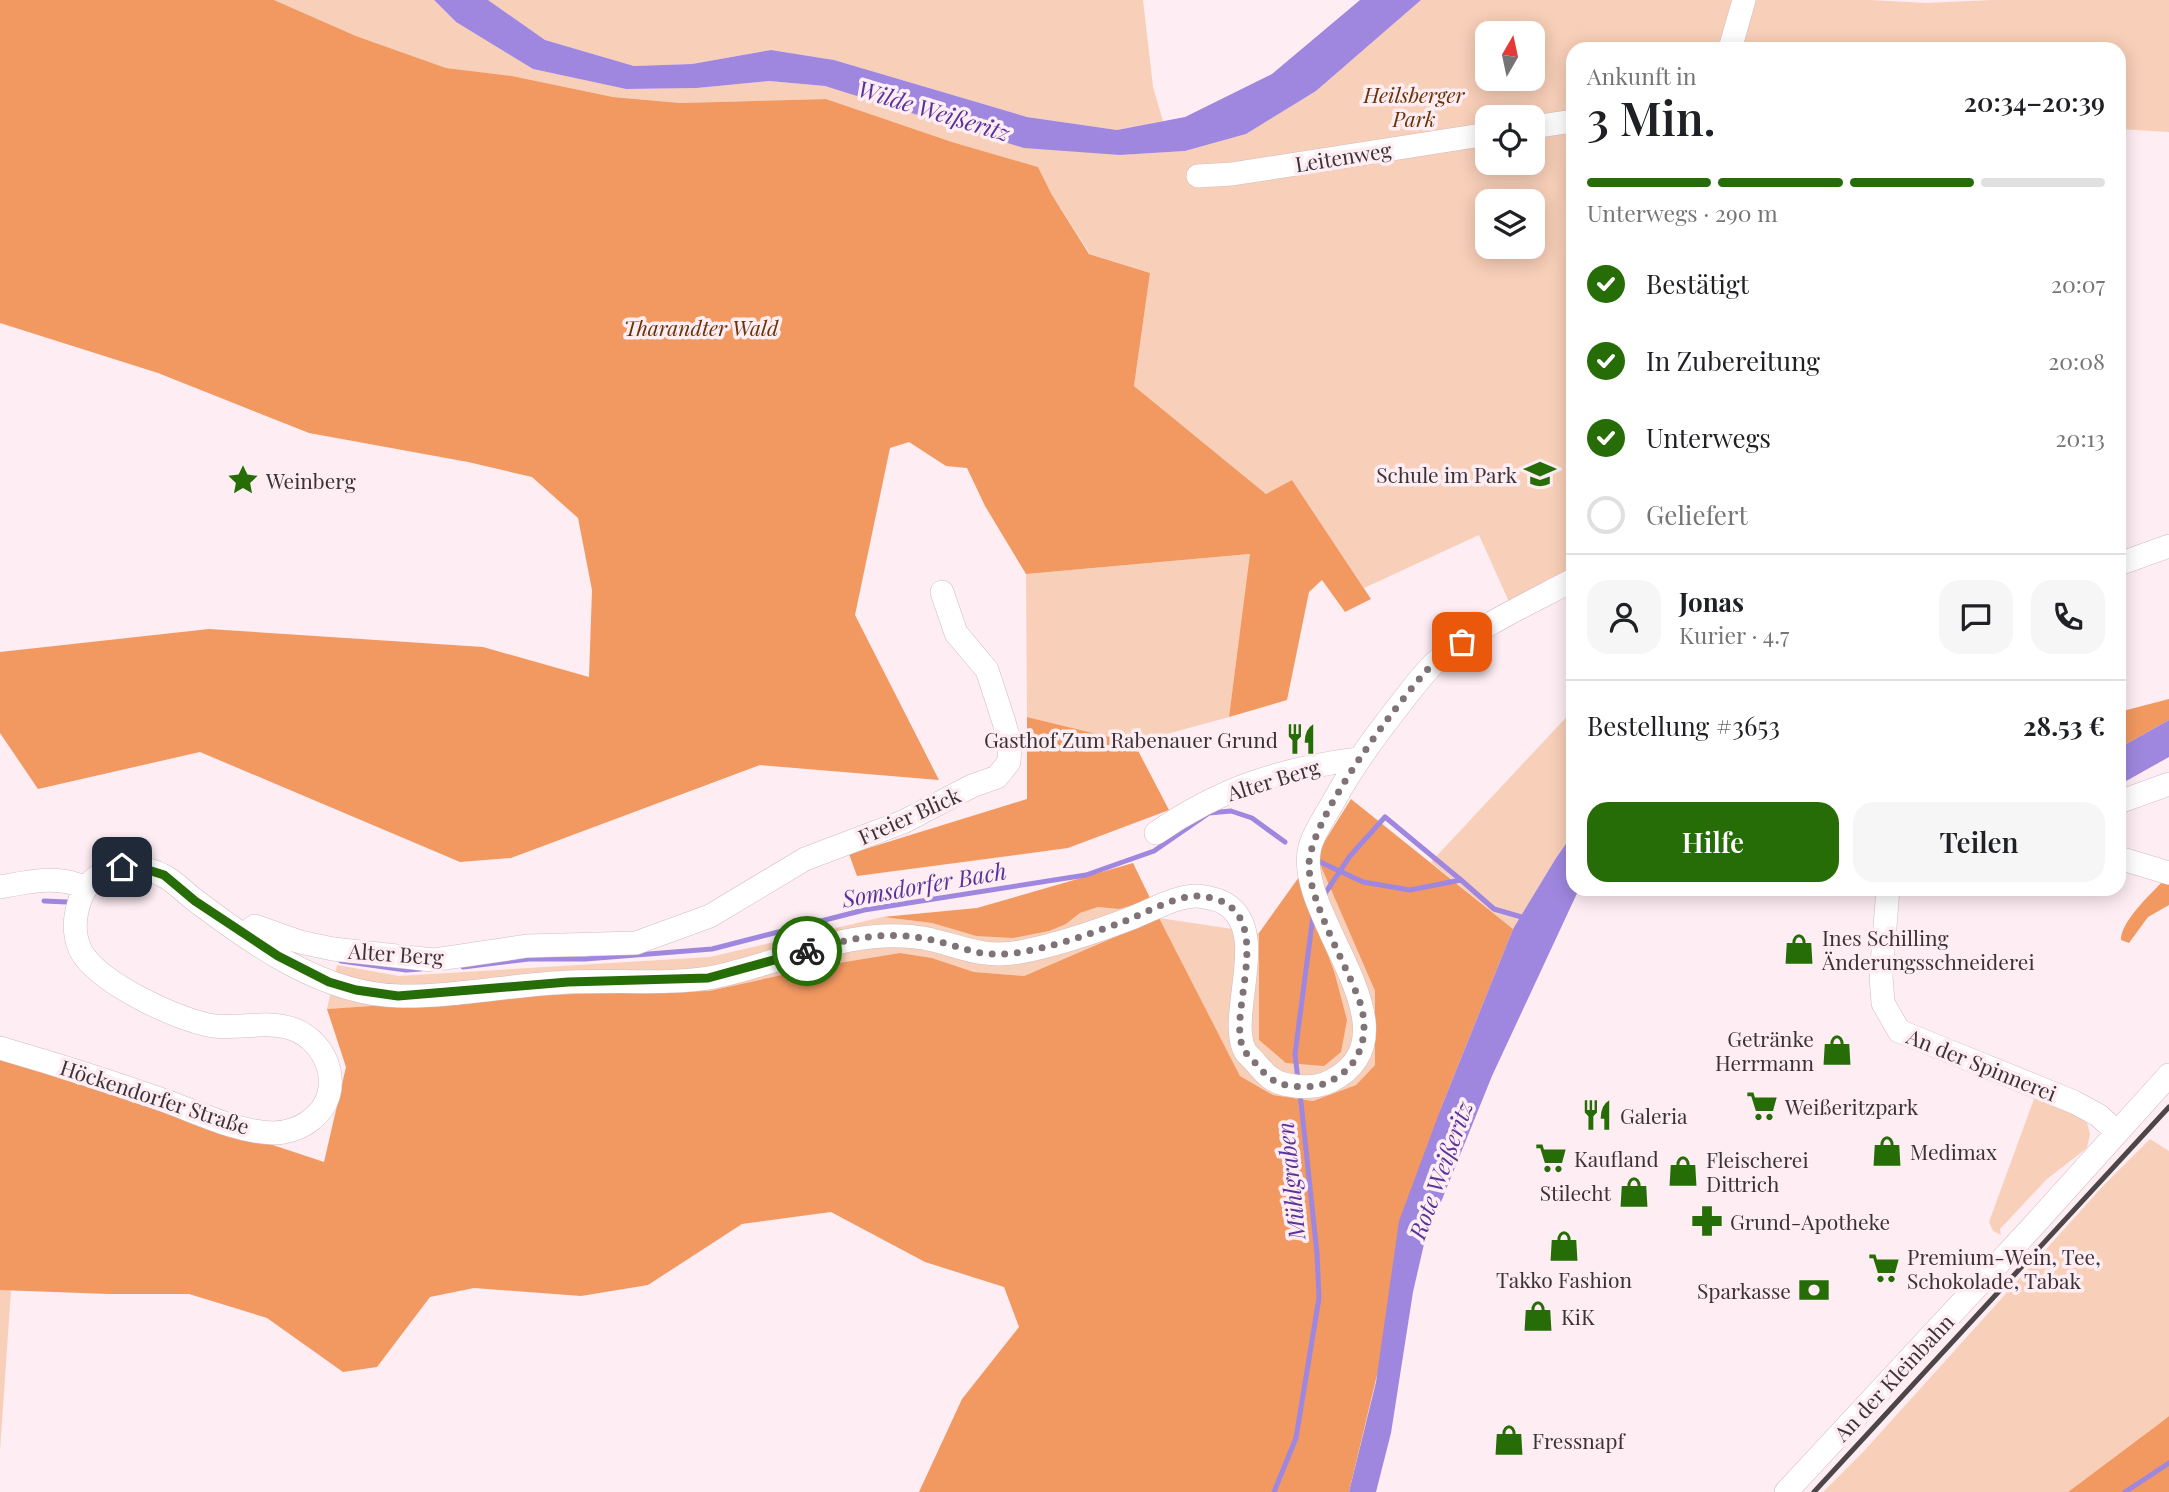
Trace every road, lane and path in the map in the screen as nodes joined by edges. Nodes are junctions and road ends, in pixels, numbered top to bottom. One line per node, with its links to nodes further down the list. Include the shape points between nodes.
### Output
1 (1744, 0): 2 (street)
2 (1732, 42)
3 (1566, 122): 4 (street)
4 (1545, 125)
5 (1475, 136): 6 (street, Leitenweg)
6 (1199, 176)
7 (2169, 546): 8 (street)
8 (2126, 561)
9 (1566, 583): 11 (street, via 1443,655)
10 (942, 592): 21 (street, Freier Blick, via 956,633 987,670 1004,722 1009,762 997,777 903,822 805,859 710,916)
11 (1358, 759): 14 (street, Alter Berg, via 1240,786 1194,807); 20 (street, via 1310,847 1309,869 1361,1001 1364,1030 1359,1056 1337,1078 1319,1086 1289,1086 1267,1077 1243,1048 1241,1013 1248,964 1238,915 1223,902 1200,896 1175,900 1123,921 1014,953 974,954 933,940 891,934 828,944 708,978 568,982 398,996 329,982)
12 (2169, 784): 13 (street)
13 (2126, 799)
14 (1156, 833)
15 (2126, 860): 16 (street)
16 (2169, 873)
17 (0, 887): 18 (street, via 56,881)
18 (85, 888): 20 (street, via 101,873 122,867 145,869 164,875); 22 (street, Höckendorfer Straße, via 76,909 75,933 82,954 100,971 162,1009 212,1026 271,1023 301,1031 323,1052 332,1078 325,1107 307,1125 278,1134 243,1128)
19 (1887, 896): 24 (street, An der Spinnerei, via 1883,1003 1899,1031 2074,1102)
20 (244, 934): 21 (street, Alter Berg, via 255,926 300,942 433,960 527,946)
21 (636, 943)
22 (0, 1048)
23 (2169, 1075): 24 (street, An der Kleinbahn)
24 (2117, 1132): 25 (street, An der Kleinbahn)
25 (1786, 1492)

